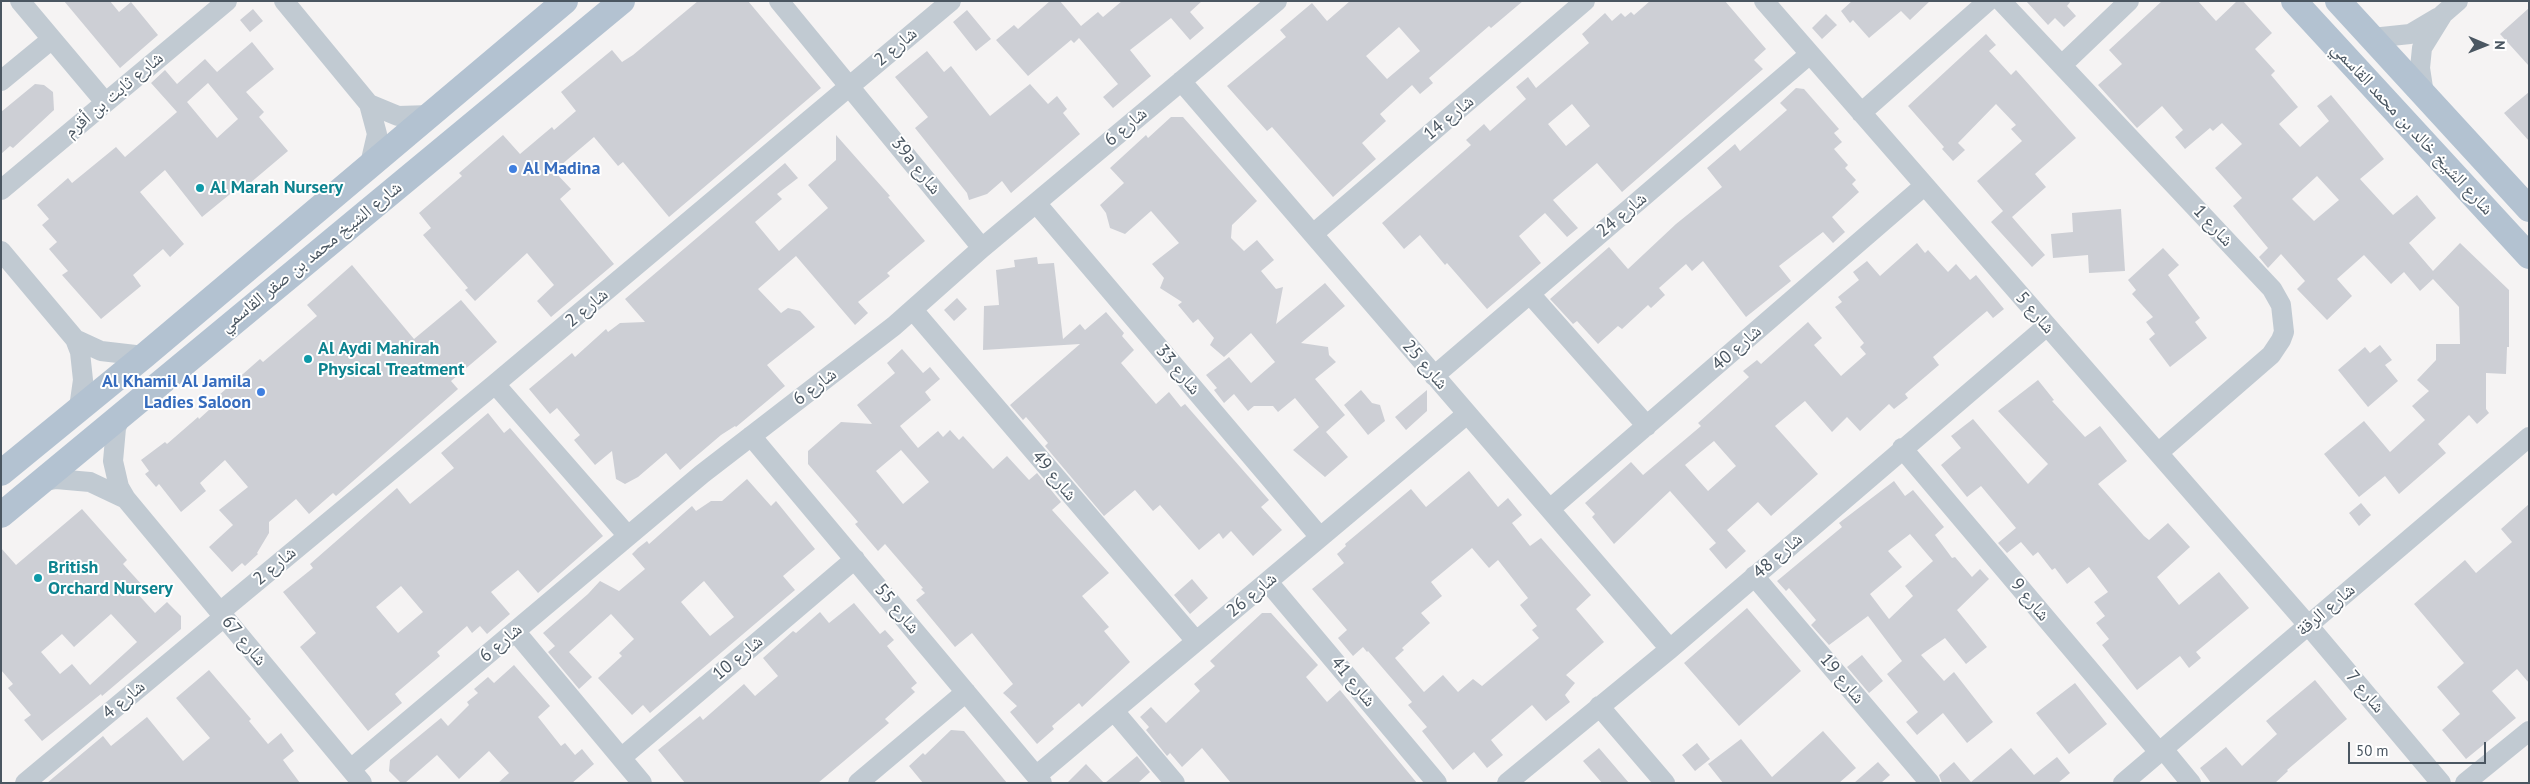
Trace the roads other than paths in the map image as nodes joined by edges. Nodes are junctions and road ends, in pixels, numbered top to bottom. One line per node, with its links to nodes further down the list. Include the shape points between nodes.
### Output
1 (20, 1): 18 (street)
2 (227, 1): 25 (street, شارع ثابت بن أقرم)
3 (284, 1): 26 (street)
4 (565, 1): 28 (main road, شارع الشيخ محمد بن صقر القاسمي)
5 (622, 1): 47 (main road, شارع الشيخ محمد بن صقر القاسمي)
6 (779, 1): 23 (street, 39a شارع)
7 (951, 1): 23 (street, شارع 2)
8 (1277, 1): 22 (street, شارع 6)
9 (1585, 1): 35 (street, شارع 14)
10 (1764, 1): 19 (street, شارع 5)
11 (1988, 1): 27 (street)
12 (2001, 1): 20 (street, شارع 1)
13 (2129, 1): 20 (street)
14 (2294, 1): 38 (main road, شارع الشيخ خالد بن محمد القاسمي)
15 (2338, 1): 17 (main road, شارع الشيخ خالد بن محمد القاسمي)
16 (2450, 8): 17 (street, via 2410,34); 24 (street, via 2426,38 2421,53)
17 (2372, 38): 24 (main road, شارع الشيخ خالد بن محمد القاسمي)
18 (52, 40): 21 (street); 25 (street)
19 (1810, 54): 27 (street, شارع 5); 39 (street, شارع 24)
20 (2062, 65): 53 (street, شارع 1, via 2272,290 2284,313 2281,340 2271,355)
21 (1, 81)
22 (1181, 81): 33 (street, شارع 6); 35 (street, شارع 25)
23 (849, 85): 36 (street, 39a شارع); 45 (street, شارع 2)
24 (2424, 94): 30 (main road, شارع الشيخ خالد بن محمد القاسمي)
25 (105, 102): 32 (street, شارع ثابت بن أقرم)
26 (369, 104): 28 (street, via 398,116); 29 (street, via 377,134)
27 (1861, 113): 31 (street, شارع 5)
28 (430, 115): 29 (main road, شارع الشيخ محمد بن صقر القاسمي)
29 (370, 164): 43 (main road, شارع الشيخ محمد بن صقر القاسمي)
30 (2518, 185): 34 (main road, شارع الشيخ خالد بن محمد القاسمي)
31 (1924, 186): 41 (street, شارع 5); 49 (street, شارع 40)
32 (1, 190)
33 (1036, 202): 36 (street, شارع 6); 60 (street, شارع 33)
34 (2529, 209)
35 (1313, 234): 44 (street, شارع 25)
36 (982, 248): 40 (street, شارع 6)
37 (1, 251): 42 (street)
38 (2529, 256)
39 (1530, 294): 44 (street, شارع 24); 49 (street)
40 (913, 310): 50 (street, شارع 6); 67 (street, شارع 49)
41 (2047, 326): 52 (street, شارع 48); 53 (street, شارع 5)
42 (75, 339): 43 (street, via 101,351); 46 (street, via 83,380)
43 (144, 356): 46 (main road, شارع الشيخ محمد بن صقر القاسمي)
44 (1434, 376): 48 (street, شارع 25)
45 (495, 384): 59 (street); 64 (street, شارع 2)
46 (80, 408): 54 (main road, شارع الشيخ محمد بن صقر القاسمي)
47 (122, 413): 55 (main road, شارع الشيخ محمد بن صقر القاسمي); 56 (street, شارع 67, via 116,428 113,461 119,487)
48 (1467, 414): 57 (street, شارع 25); 60 (street, شارع 26)
49 (1647, 426): 57 (street, شارع 40)
50 (751, 436): 59 (street, شارع 6); 61 (street, شارع 55)
51 (2529, 437): 65 (street, شارع الرقة)
52 (1902, 448): 62 (street, شارع 48); 73 (street, شارع 9)
53 (2158, 453): 65 (street, شارع 5)
54 (1, 473)
55 (40, 482): 56 (street, شارع 67, via 56,479 90,482); 58 (main road, شارع الشيخ محمد بن صقر القاسمي)
56 (126, 499): 64 (street, شارع 67)
57 (1550, 509): 68 (street, شارع 25)
58 (1, 515)
59 (628, 536): 66 (street, شارع 6)
60 (1320, 537): 63 (street, شارع 26)
61 (855, 559): 69 (street, شارع 55); 74 (street, شارع 10)
62 (1754, 576): 68 (street, شارع 48); 84 (street, شارع 19)
63 (1268, 582): 67 (street, شارع 26); 81 (street, شارع 41)
64 (222, 615): 75 (street, شارع 67); 77 (street, شارع 4)
65 (2308, 625): 73 (street, شارع الرقة); 87 (street, شارع 7)
66 (515, 631): 74 (street); 75 (street, شارع 6)
67 (1196, 641): 71 (street, شارع 26)
68 (1670, 649): 70 (street, شارع 48)
69 (966, 692): 76 (street, شارع 55); 79 (street)
70 (1599, 706): 82 (street, شارع 48); 83 (street)
71 (1114, 711): 76 (street, شارع 26); 80 (street)
72 (2529, 731): 88 (street)
73 (2161, 751): 85 (street, شارع الرقة); 86 (street, شارع 9)
74 (621, 758): 78 (street)
75 (352, 777)
76 (1039, 779)
77 (25, 783)
78 (642, 783)
79 (858, 783)
80 (1175, 783)
81 (1437, 783)
82 (1507, 783)
83 (1665, 783)
84 (1930, 783)
85 (2123, 783)
86 (2191, 783)
87 (2441, 783)
88 (2465, 783)

